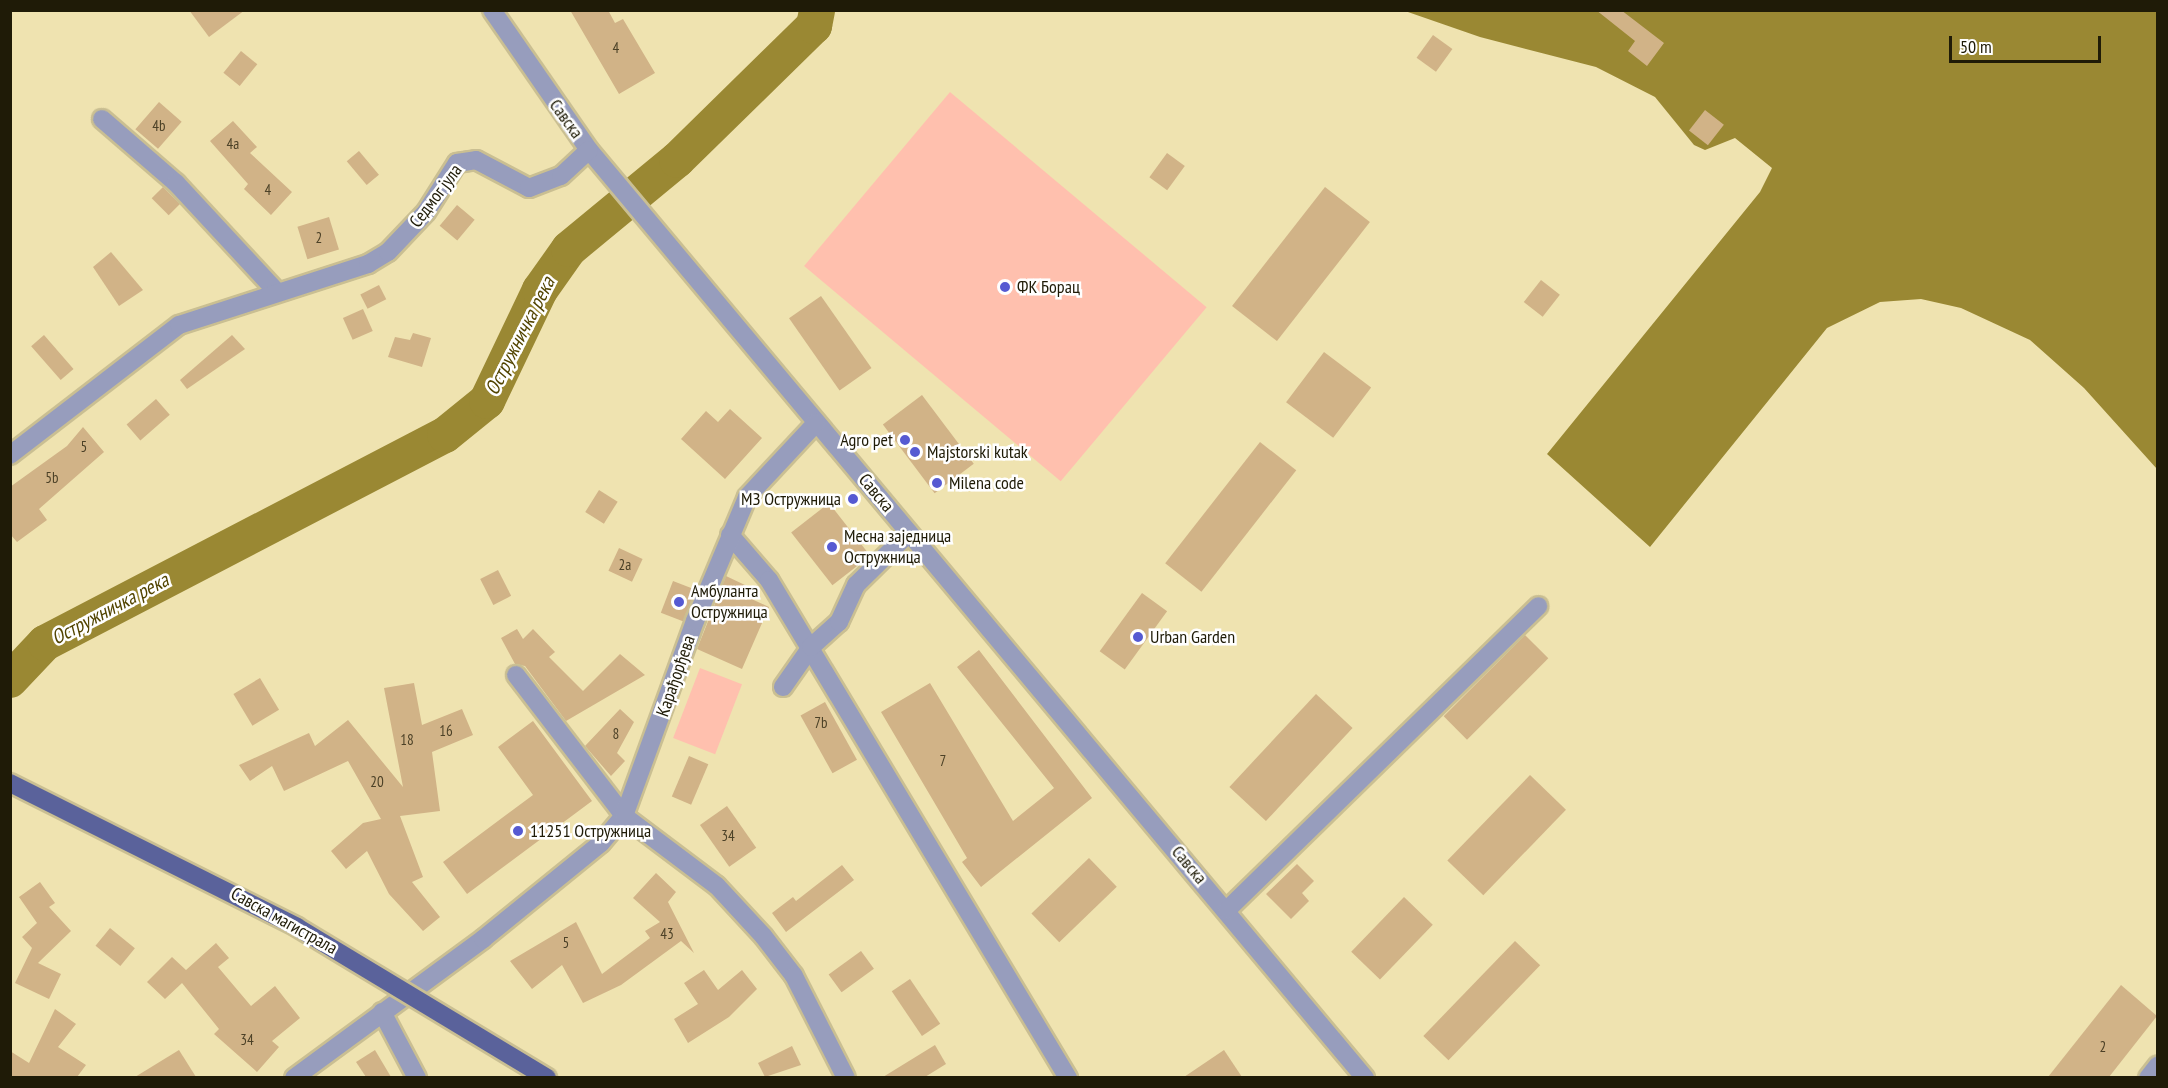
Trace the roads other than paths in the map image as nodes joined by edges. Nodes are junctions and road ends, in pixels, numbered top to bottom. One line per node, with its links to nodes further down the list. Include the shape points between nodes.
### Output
1 (492, 10): 3 (street, Савска)
2 (102, 119): 4 (street, via 193,199)
3 (589, 150): 4 (street, Седмог јула, via 561,176 529,188 476,160 457,163 426,212 387,252 368,264); 5 (street, Савска)
4 (276, 291): 6 (street, Седмог јула, via 223,307 154,340)
5 (816, 423): 7 (street, Савска); 8 (street, Карађорђева, via 747,497)
6 (10, 455)
7 (909, 533): 10 (street, via 856,585 839,622); 15 (street, Савска)
8 (730, 535): 10 (street, via 770,580); 14 (street, Карађорђева)
9 (1538, 606): 15 (street)
10 (811, 647): 12 (street); 22 (street)
11 (516, 675): 14 (street)
12 (783, 687)
13 (10, 783): 20 (main road, Савска магистрала, bridge, via 297,927)
14 (624, 816): 16 (street, Карађорђева, via 555,882); 21 (street, via 717,886 764,938 794,976)
15 (1227, 910): 23 (street, Савска)
16 (382, 1012): 18 (street, Карађорђева); 19 (street)
17 (2157, 1065): 24 (street)
18 (294, 1077)
19 (417, 1077)
20 (547, 1077)
21 (846, 1077)
22 (1068, 1077)
23 (1365, 1077)
24 (2148, 1077)

